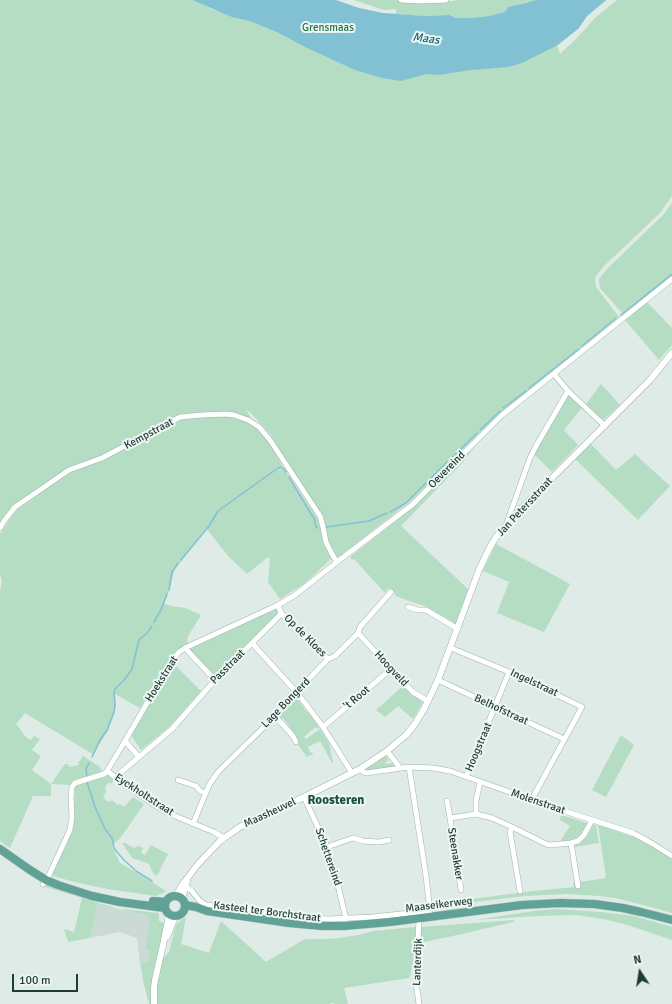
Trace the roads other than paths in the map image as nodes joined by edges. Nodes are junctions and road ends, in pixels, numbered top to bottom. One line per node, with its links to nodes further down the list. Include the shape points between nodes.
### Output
1 (401, 0): 2 (street)
2 (446, 0)
3 (672, 279): 5 (street, Oevereind)
4 (672, 353): 7 (street, Jan Petersstraat)
5 (554, 374): 6 (street); 10 (street, Oevereind, via 501,416 412,505)
6 (568, 391): 7 (street); 8 (street, via 530,458)
7 (605, 426): 8 (street, Jan Petersstraat)
8 (506, 526): 15 (street, Jan Petersstraat, via 488,552)
9 (0, 528): 10 (street, Kempstraat, via 15,507 69,470 102,458 180,417 226,414 248,420 259,427 270,440 320,516 326,542)
10 (337, 562): 12 (street)
11 (391, 592): 16 (street, Lage Bongerd)
12 (278, 605): 14 (street); 18 (street, Hoekstraat)
13 (408, 607): 15 (street, via 426,610)
14 (281, 613): 17 (street, Passtraat); 20 (street, Op de Kloes)
15 (458, 629): 19 (street, Jan Petersstraat)
16 (358, 632): 20 (street, Lage Bongerd, via 335,656); 21 (street, Hoogveld)
17 (252, 643): 23 (street, Passtraat); 25 (street)
18 (185, 648): 23 (street); 31 (street, Hoekstraat, via 171,662)
19 (450, 648): 22 (street, Ingelstraat); 24 (street, Jan Petersstraat)
20 (328, 659): 25 (street, Lage Bongerd)
21 (391, 669): 26 (street, Hoogveld, via 413,692); 29 (street, 't Root)
22 (510, 672): 27 (street, Hoogstraat); 30 (street, Ingelstraat, via 582,706)
23 (215, 680): 34 (street, Passtraat, via 172,729)
24 (438, 680): 26 (street, Jan Petersstraat); 27 (street, Belhofstraat)
25 (297, 692): 28 (street, Lage Bongerd); 29 (street)
26 (428, 701): 33 (street, Jan Petersstraat, via 406,735)
27 (496, 707): 30 (street, Belhofstraat); 40 (street, Hoogstraat)
28 (274, 716): 32 (street); 44 (street, Lage Bongerd, via 218,772)
29 (323, 727): 39 (street)
30 (564, 739): 46 (street)
31 (125, 741): 34 (street); 38 (street, Hoekstraat)
32 (296, 742)
33 (387, 751): 36 (street); 37 (street, Maasheuvel)
34 (139, 757): 41 (street, Passtraat)
35 (409, 767): 36 (street, Molenstraat); 40 (street, Molenstraat, via 433,768); 66 (street, Kasteel ter Borchstraat, via 430,911)
36 (399, 768): 37 (street, Molenstraat, via 366,773)
37 (360, 769): 39 (street, Maasheuvel)
38 (107, 771): 41 (street, Eyckholtstraat); 59 (street, via 72,787 70,830)
39 (352, 773): 45 (street, Maasheuvel)
40 (466, 777): 43 (street, Molenstraat)
41 (116, 778): 51 (street, Eyckholtstraat, via 164,811)
42 (178, 780): 44 (street, via 196,786)
43 (480, 782): 46 (street, Molenstraat); 48 (street)
44 (206, 793): 51 (street, Lage Bongerd)
45 (304, 797): 53 (street, Maasheuvel, via 240,827); 56 (street, Schettereind)
46 (532, 799): 50 (street, Molenstraat)
47 (447, 801): 49 (street, Steenakker)
48 (476, 814): 49 (street, Steenakker); 52 (street, Steenakker)
49 (450, 818): 62 (street, Steenakker)
50 (592, 820): 55 (street, via 582,838); 58 (street, Molenstraat, via 632,833)
51 (193, 824): 53 (street, Eyckholtstraat)
52 (512, 827): 55 (street, Steenakker, via 546,844); 63 (street, via 510,832)
53 (224, 838): 60 (street, Maasheuvel, via 202,859)
54 (389, 840): 56 (street, via 379,842 354,838)
55 (571, 843): 61 (street)
56 (326, 847): 66 (street, Schettereind)
57 (0, 849): 59 (main road)
58 (672, 856)
59 (46, 879): 65 (main road, via 78,891)
60 (184, 886): 64 (street, Maasheuvel); 66 (street, Kasteel ter Borchstraat, via 206,904 304,918)
61 (578, 886)
62 (461, 890)
63 (520, 891)
64 (182, 903): 65 (main road, via 181,915); 65 (main road, via 170,898); 67 (main road, Maaseikerweg, via 208,911 322,926)
65 (169, 910): 69 (street, via 155,980)
66 (346, 919)
67 (419, 919): 68 (main road, Maaseikerweg, via 560,902 623,908); 70 (street, Lanterdijk, via 416,982)
68 (672, 920)
69 (154, 1004)
70 (419, 1004)

